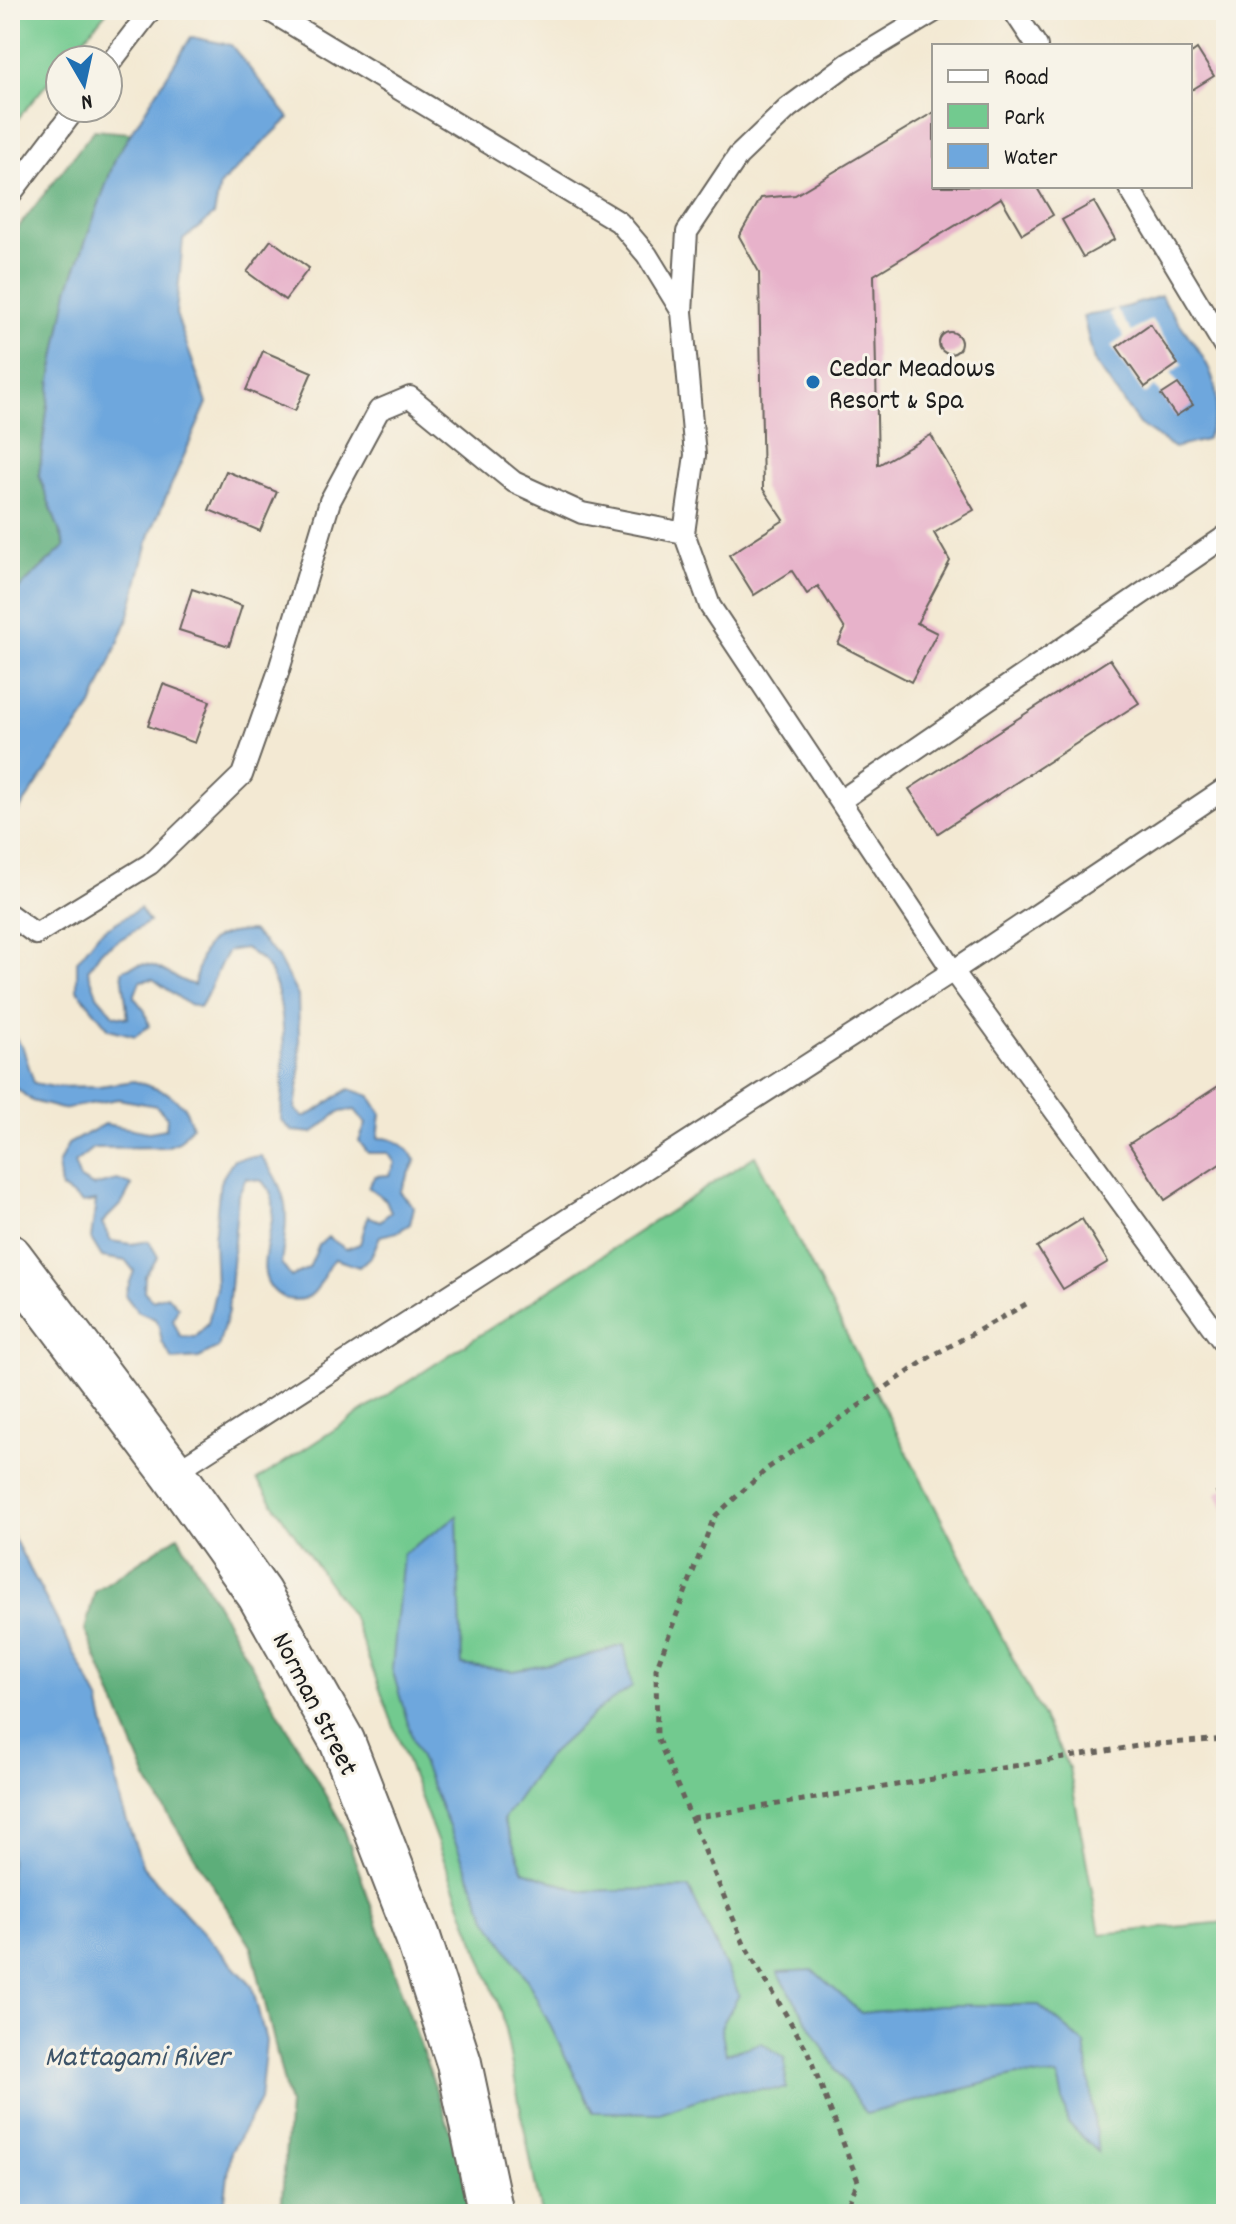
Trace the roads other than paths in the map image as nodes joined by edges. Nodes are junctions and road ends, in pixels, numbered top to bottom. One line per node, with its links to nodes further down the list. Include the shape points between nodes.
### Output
1 (151, 10): 6 (lane)
2 (268, 10): 10 (lane, via 619,222 647,255)
3 (937, 10): 10 (lane, via 849,63 788,108 738,156 687,232)
4 (1013, 10): 5 (lane)
5 (1036, 44)
6 (124, 45)
7 (64, 124): 9 (lane)
8 (1129, 188): 11 (lane)
9 (10, 195)
10 (682, 312): 12 (lane, via 695,455)
11 (1226, 349)
12 (684, 533): 15 (lane, via 710,606); 16 (lane, via 582,513 514,482 410,397 379,410 330,501 242,775 150,864 36,934)
13 (1226, 536): 15 (lane)
14 (1226, 788): 17 (lane)
15 (840, 801): 17 (lane)
16 (10, 915)
17 (953, 971): 19 (lane); 20 (lane)
18 (10, 1257): 20 (street, Norman Street)
19 (1226, 1346)
20 (173, 1473): 21 (street, Norman Street, via 259,1594 342,1741 418,1937 454,2049)
21 (491, 2214)

